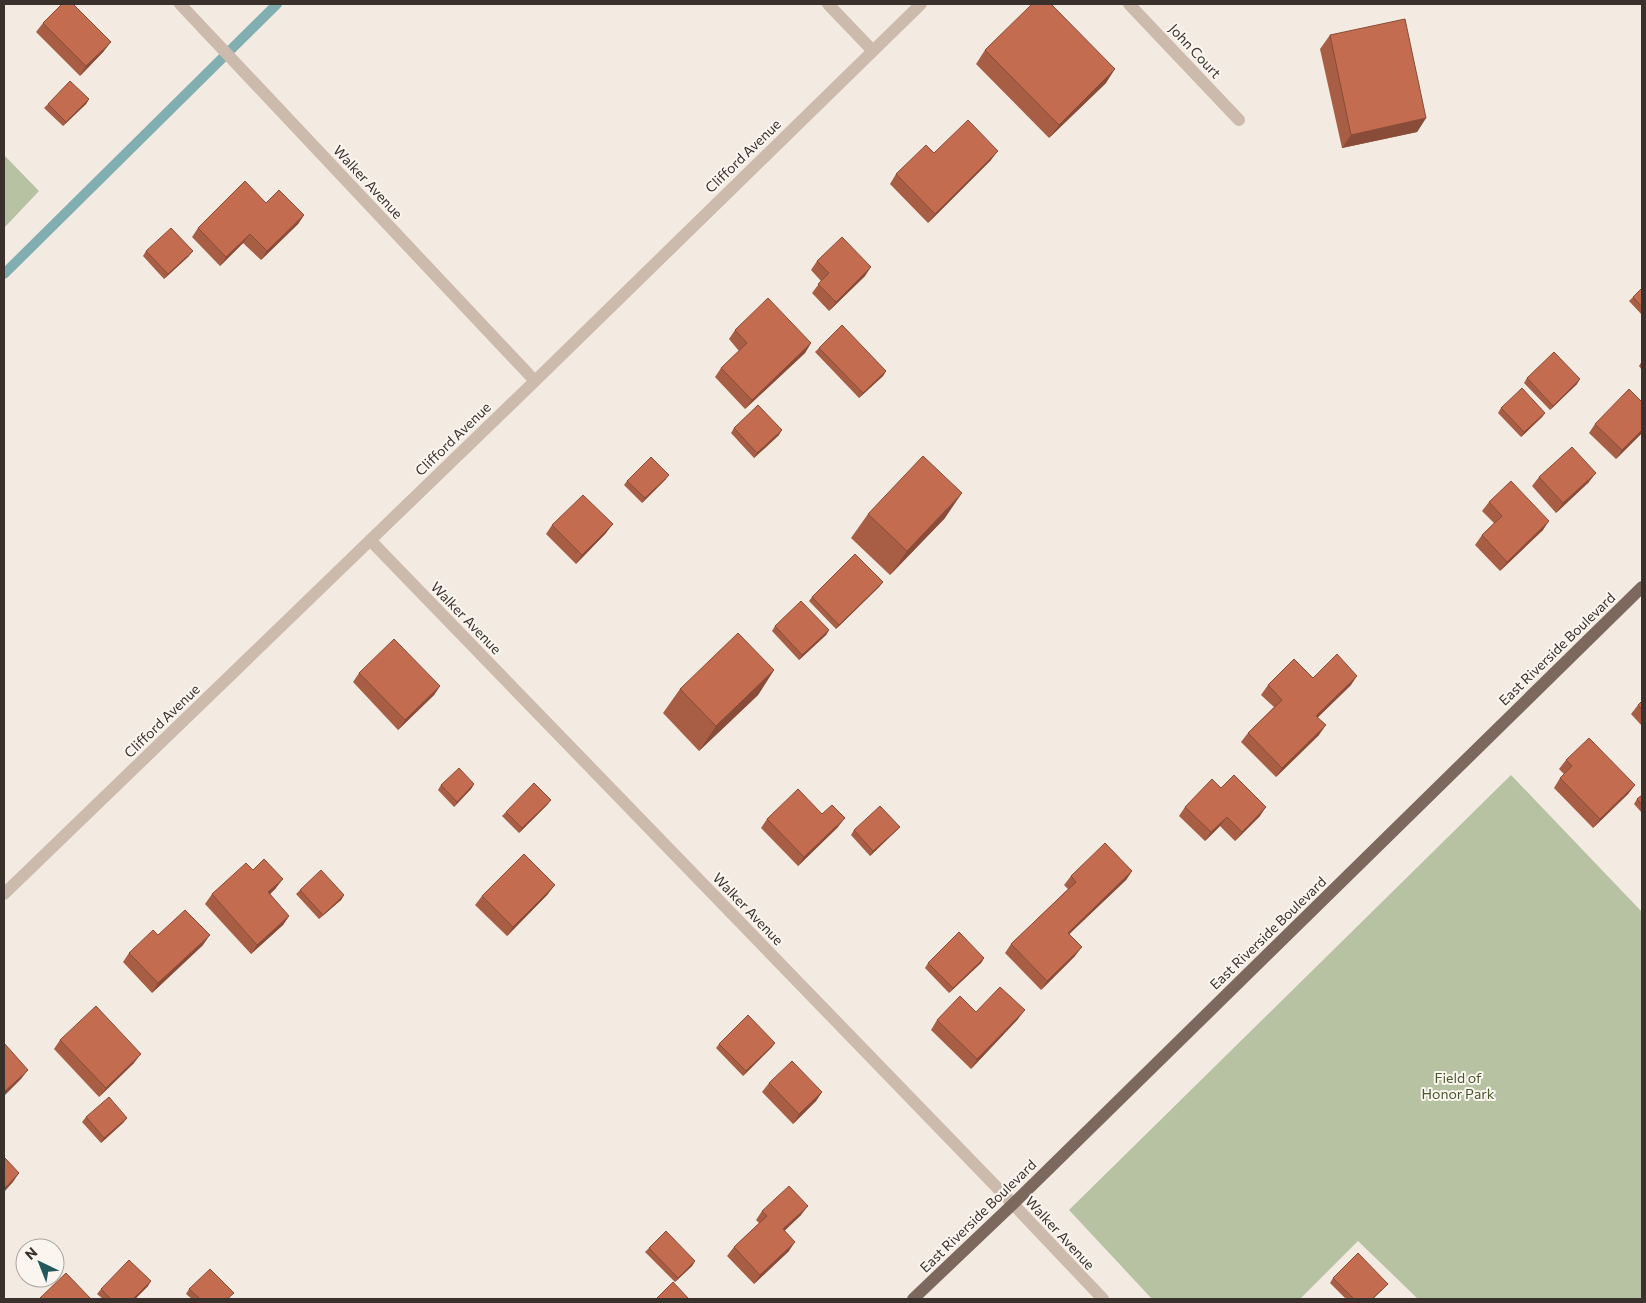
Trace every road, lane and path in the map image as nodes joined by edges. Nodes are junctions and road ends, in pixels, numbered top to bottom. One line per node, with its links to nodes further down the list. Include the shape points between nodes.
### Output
1 (180, 4): 7 (street, Walker Avenue)
2 (828, 4): 5 (street)
3 (921, 4): 5 (street, Clifford Avenue)
4 (1129, 4): 6 (street, John Court)
5 (872, 50): 7 (street, Clifford Avenue)
6 (1239, 120)
7 (535, 381): 8 (street, Clifford Avenue)
8 (370, 540): 10 (street, Clifford Avenue); 11 (street, Walker Avenue)
9 (1642, 587): 11 (main road, East Riverside Boulevard)
10 (4, 894)
11 (1013, 1204): 12 (main road, East Riverside Boulevard); 13 (street, Walker Avenue)
12 (913, 1299)
13 (1103, 1299)

